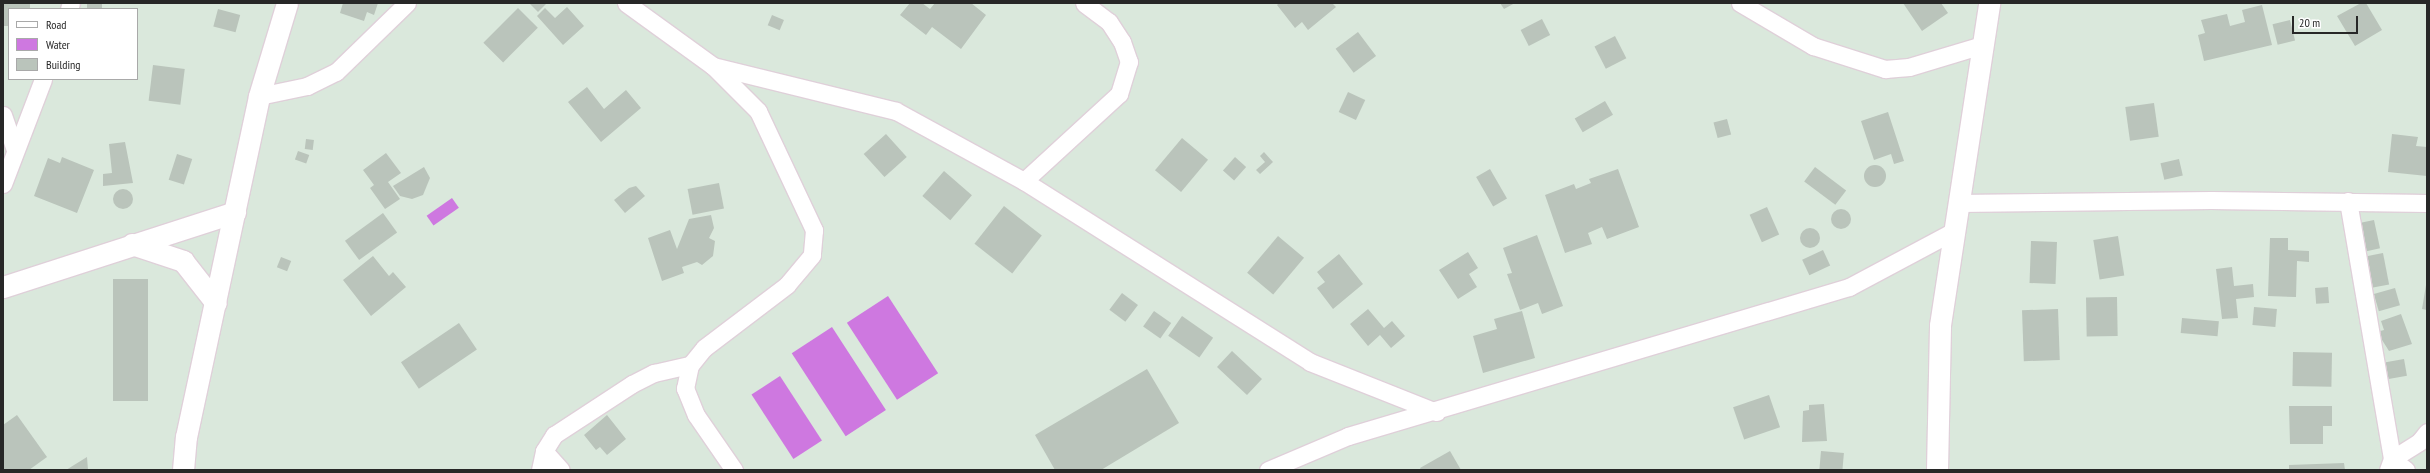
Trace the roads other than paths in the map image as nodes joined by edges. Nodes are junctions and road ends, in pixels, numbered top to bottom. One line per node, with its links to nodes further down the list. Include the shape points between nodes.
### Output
1 (287, 3): 10 (street)
2 (407, 3): 10 (street, via 336,72 307,86)
3 (626, 3): 8 (street)
4 (1084, 3): 13 (street, via 1109,22 1122,42 1129,62 1119,94)
5 (1740, 3): 7 (street, via 1813,46 1885,69 1909,66)
6 (1989, 3): 7 (street)
7 (1982, 46): 16 (street)
8 (713, 66): 13 (street, via 896,111); 23 (street, via 758,111 814,230 812,255 786,285 704,348)
9 (43, 80): 12 (street)
10 (259, 96): 18 (street)
11 (3, 115): 12 (street)
12 (15, 150): 14 (street)
13 (1024, 181): 24 (street, via 1310,362)
14 (3, 184)
15 (2348, 201): 16 (street); 17 (street); 27 (street)
16 (1959, 202): 19 (street)
17 (2427, 203)
18 (235, 212): 20 (street); 22 (street)
19 (1954, 230): 24 (street, via 1849,287); 33 (street, via 1940,325)
20 (132, 244): 21 (street); 22 (street, via 183,261)
21 (3, 287)
22 (216, 303): 28 (street, via 186,437)
23 (690, 365): 26 (street, via 654,373 632,384 554,435); 31 (street, via 685,388 696,415)
24 (1436, 412): 32 (street, via 1348,436)
25 (2427, 432): 27 (street)
26 (544, 451): 29 (street); 30 (street)
27 (2390, 464): 34 (street)
28 (183, 470)
29 (540, 470)
30 (561, 470)
31 (734, 470)
32 (1268, 470)
33 (1936, 470)
34 (2406, 470)

